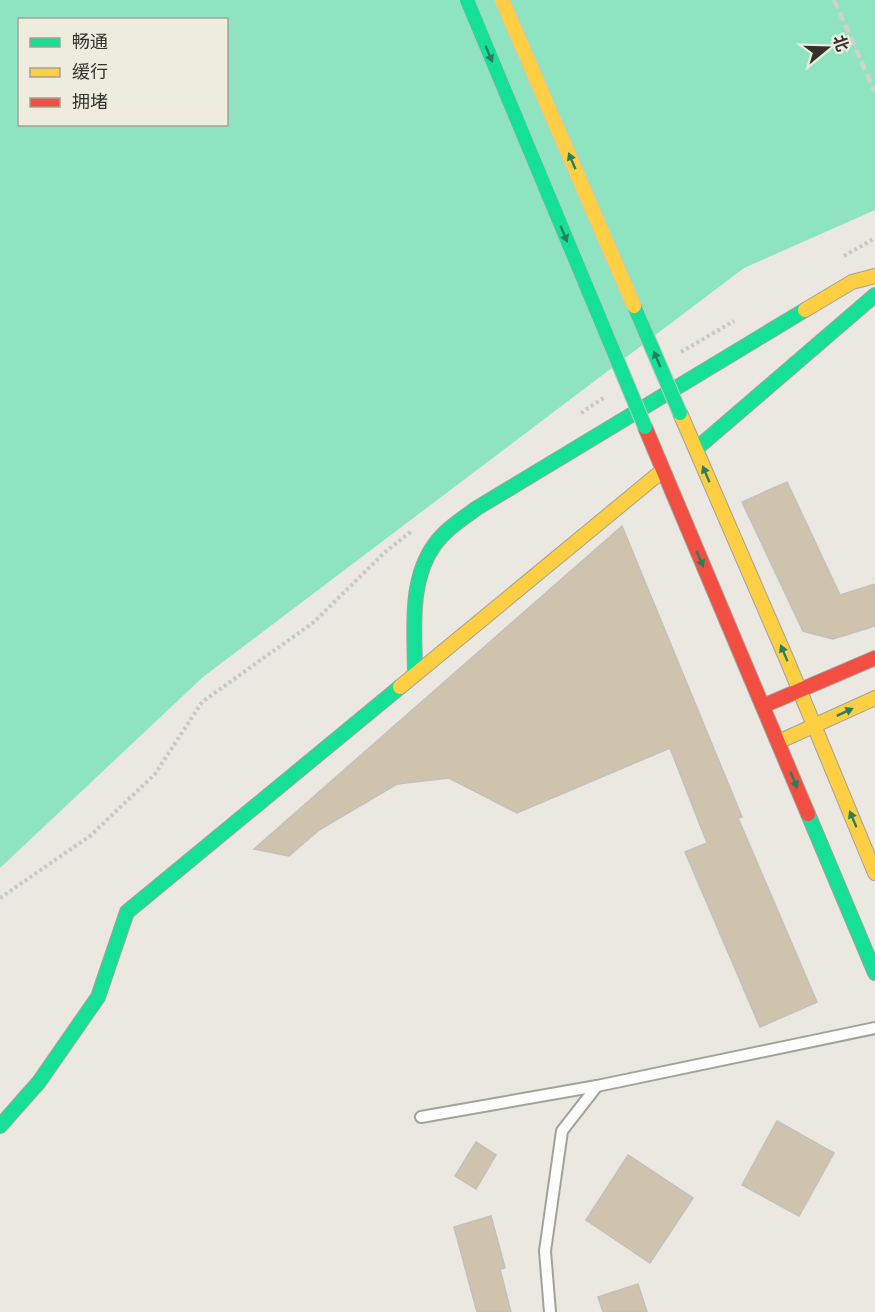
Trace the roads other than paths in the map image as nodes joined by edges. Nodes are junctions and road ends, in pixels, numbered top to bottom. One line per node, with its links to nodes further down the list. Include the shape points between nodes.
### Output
1 (467, 0): 6 (street, one-way to 6, bridge)
2 (502, 0): 5 (street, one-way to 2, bridge)
3 (875, 276): 8 (street, via 852,282 447,529 418,576)
4 (875, 296): 5 (street)
5 (696, 449): 9 (street, one-way to 5)
6 (662, 471): 8 (street); 11 (street, one-way to 11)
7 (875, 658): 9 (street)
8 (415, 675): 19 (street, via 127,912 98,997 39,1082)
9 (800, 691): 11 (street); 12 (street)
10 (875, 698): 12 (street, one-way to 10)
11 (763, 706): 13 (street)
12 (814, 726): 13 (street); 14 (street, one-way to 12)
13 (778, 742): 15 (street, one-way to 15)
14 (875, 873)
15 (875, 974)
16 (875, 1028): 17 (lane)
17 (597, 1086): 18 (lane); 20 (lane, via 562,1131 545,1251)
18 (421, 1117)
19 (0, 1125)
20 (550, 1312)

